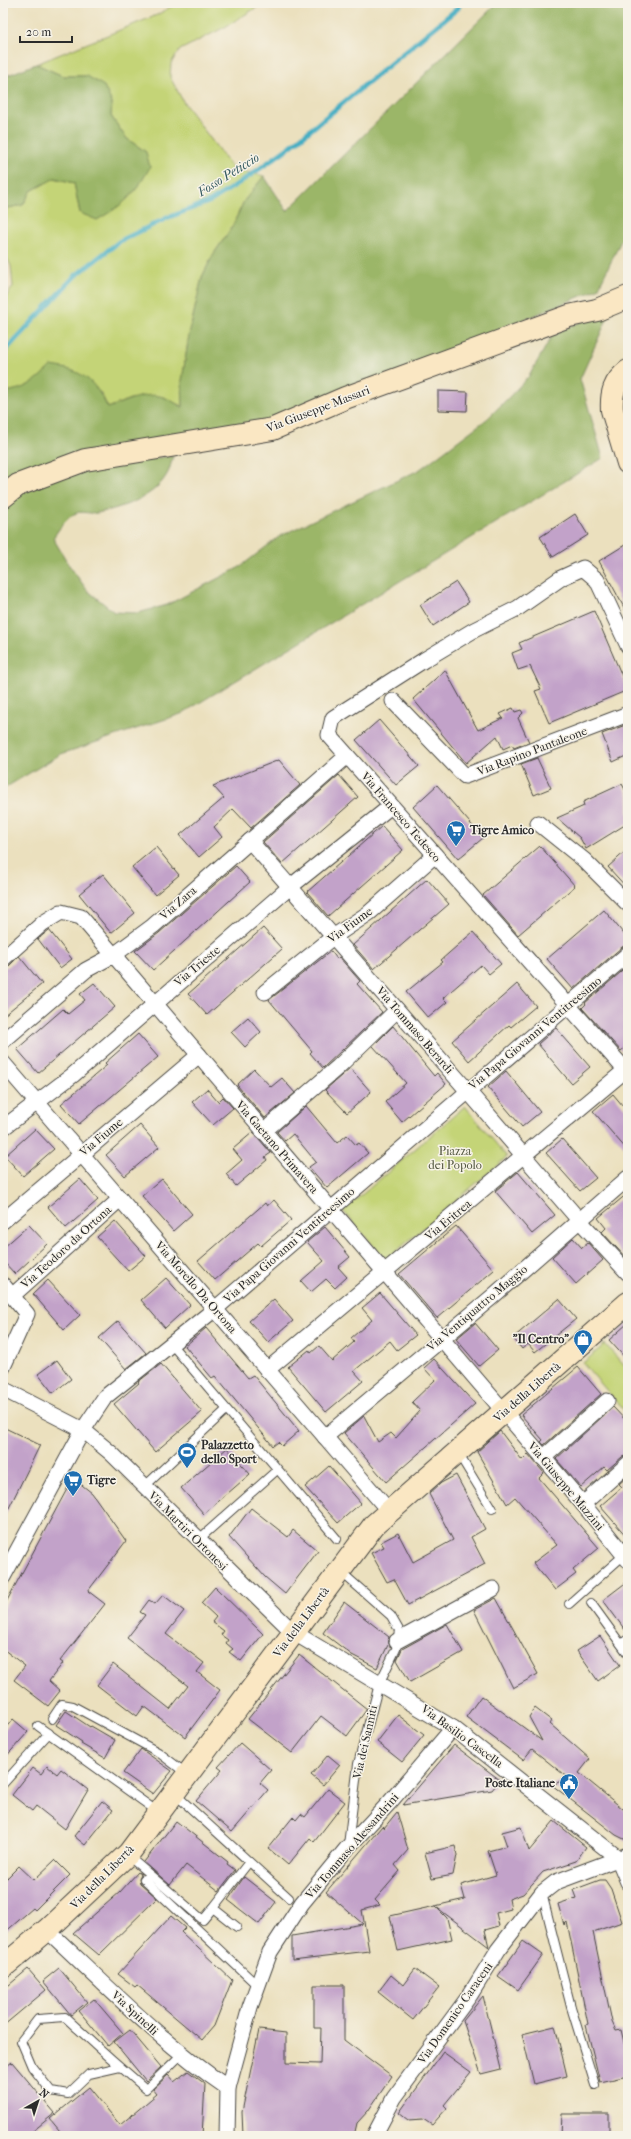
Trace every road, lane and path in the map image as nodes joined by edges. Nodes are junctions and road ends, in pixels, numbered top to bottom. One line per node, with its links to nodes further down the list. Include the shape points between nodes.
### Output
1 (628, 297): 4 (main road, Via Giuseppe Massari, via 352,395 273,429 85,460 18,485)
2 (628, 371): 3 (main road, via 615,385 611,402)
3 (628, 463)
4 (3, 497)
5 (628, 646): 8 (street, Via Francesco Tedesco, via 596,580 583,568 561,578 518,608 449,645 333,718 329,735)
6 (393, 701): 7 (street, Via Rapino Pantaleone, via 465,776)
7 (628, 714)
8 (347, 756): 9 (street, Via Francesco Tedesco); 11 (street, Via Zara)
9 (391, 806): 12 (street, Via Francesco Tedesco); 13 (street, Via Trieste)
10 (538, 823): 14 (street, via 584,860)
11 (250, 841): 13 (street, Via Tommaso Berardi); 17 (street, Via Zara, via 153,926)
12 (435, 856): 15 (street, Via Fiume, via 369,913); 21 (street, Via Francesco Tedesco)
13 (290, 887): 15 (street, Via Tommaso Berardi); 20 (street, Via Trieste)
14 (628, 904)
15 (333, 936): 19 (street, Via Fiume); 22 (street, Via Tommaso Berardi)
16 (628, 954): 21 (street, Via Papa Giovanni Ventitreesimo)
17 (114, 955): 18 (street, Via Gaetano Primavera, via 81,917 61,912 43,923); 20 (street, Via Gaetano Primavera); 23 (street, Via Zara, via 86,970)
18 (3, 958)
19 (265, 992)
20 (154, 1003): 24 (street, Via Gaetano Primavera); 28 (street, Via Trieste, via 73,1075)
21 (567, 1006): 26 (street, Via Francesco Tedesco); 27 (street, Via Papa Giovanni Ventitreesimo)
22 (397, 1010): 27 (street, Via Tommaso Berardi); 30 (street, via 338,1067)
23 (3, 1041)
24 (199, 1055): 30 (street, Via Gaetano Primavera); 31 (street, Via Fiume)
25 (3, 1063): 28 (street, Via Morello Da Ortona)
26 (627, 1070): 32 (street, Via Eritrea)
27 (467, 1090): 32 (street, Via Tommaso Berardi); 35 (street, Via Papa Giovanni Ventitreesimo)
28 (36, 1102): 29 (street, Via Trieste); 31 (street, Via Morello Da Ortona)
29 (3, 1128)
30 (263, 1132): 35 (street, Via Gaetano Primavera)
31 (81, 1154): 34 (street, Via Morello Da Ortona); 37 (street, Via Fiume)
32 (523, 1154): 36 (street, Via Tommaso Berardi); 38 (street, Via Eritrea)
33 (628, 1178): 36 (street, Via Ventiquattro Maggio)
34 (120, 1199): 40 (street, Via Teodoro da Ortona); 42 (street, Via Morello Da Ortona)
35 (331, 1210): 38 (street, Via Gaetano Primavera); 42 (street, Via Papa Giovanni Ventitreesimo)
36 (578, 1220): 39 (street, Via Tommaso Berardi); 43 (street, Via Ventiquattro Maggio, via 492,1297)
37 (3, 1221)
38 (384, 1272): 43 (street, Via Gaetano Primavera); 46 (street, Via Eritrea)
39 (628, 1273)
40 (8, 1290): 45 (street, via 27,1314)
41 (628, 1304): 50 (main road, Via della Libertà)
42 (215, 1309): 44 (street, Via Papa Giovanni Ventitreesimo); 46 (street, Via Morello Da Ortona)
43 (440, 1339): 50 (street, Via Gaetano Primavera); 52 (street, Via Ventiquattro Maggio)
44 (172, 1345): 49 (lane); 51 (street, Via Papa Giovanni Ventitreesimo, via 106,1397)
45 (3, 1367)
46 (267, 1370): 52 (street, Via Morello Da Ortona)
47 (3, 1389): 51 (street, Via Martiri Ortonesi)
48 (607, 1401): 54 (street)
49 (226, 1410): 56 (lane); 57 (lane)
50 (503, 1412): 53 (main road, Via della Libertà); 54 (street, Via Giuseppe Mazzini)
51 (83, 1430): 57 (street, Via Martiri Ortonesi, via 111,1453); 65 (street, Via Papa Giovanni Ventitreesimo)
52 (325, 1437): 60 (street, Via Morello Da Ortona)
53 (457, 1452): 59 (lane); 60 (main road, Via della Libertà)
54 (543, 1458): 58 (street, Via Giuseppe Mazzini)
55 (628, 1464): 58 (street)
56 (277, 1470): 61 (lane); 62 (lane)
57 (144, 1487): 62 (street, Via Martiri Ortonesi)
58 (583, 1504): 63 (street, Via Giuseppe Mazzini)
59 (492, 1509)
60 (389, 1512): 64 (main road, Via della Libertà, via 374,1525)
61 (337, 1539)
62 (198, 1540): 69 (street, Via Martiri Ortonesi)
63 (626, 1553): 68 (lane)
64 (340, 1570): 69 (main road, Via della Libertà); 70 (lane, Via dei Sanniti, via 391,1616 399,1630)
65 (3, 1577)
66 (493, 1588): 70 (street)
67 (592, 1603): 71 (lane)
68 (569, 1604)
69 (293, 1632): 73 (street, Via Basilio Cascella); 78 (main road, Via della Libertà)
70 (397, 1642): 73 (lane, Via dei Sanniti)
71 (624, 1642): 72 (lane)
72 (628, 1654)
73 (379, 1684): 76 (street, Via Basilio Cascella); 82 (lane, Via dei Sanniti, via 358,1764)
74 (52, 1719): 78 (lane, via 62,1704 73,1706 158,1752)
75 (38, 1726): 77 (lane)
76 (454, 1728): 82 (street, Via Tommaso Alessandrini); 84 (street, Via Basilio Cascella)
77 (48, 1733): 79 (lane); 81 (lane)
78 (188, 1774): 80 (main road, Via della Libertà)
79 (3, 1784)
80 (175, 1793): 81 (main road, Via della Libertà); 85 (lane)
81 (159, 1813): 83 (main road, Via della Libertà)
82 (348, 1847): 94 (street, Via Tommaso Alessandrini, via 298,1909 270,1952)
83 (127, 1855): 90 (lane, via 203,1920); 92 (main road, Via della Libertà)
84 (623, 1856): 87 (street); 88 (street, Via Domenico Caraceni, via 556,1882)
85 (249, 1862): 89 (lane); 90 (lane)
86 (144, 1880): 94 (lane)
87 (628, 1882)
88 (542, 1894): 97 (lane, via 571,2007); 100 (street, Via Domenico Caraceni, via 498,1950 470,1995 394,2098)
89 (289, 1898)
90 (212, 1908): 91 (lane)
91 (237, 1927)
92 (47, 1930): 93 (main road, Via della Libertà); 95 (street, Via Spinelli)
93 (3, 1967)
94 (258, 1986): 98 (street, Via Tommaso Alessandrini, via 250,2006)
95 (182, 2054): 96 (lane, via 146,2089); 98 (street, Via Spinelli)
96 (120, 2067): 96 (lane, via 66,2017 38,2019 21,2041 32,2067 51,2091 68,2094 89,2074)
97 (595, 2085)
98 (228, 2088): 99 (street, Via Tommaso Alessandrini)
99 (226, 2136)
100 (374, 2136)

